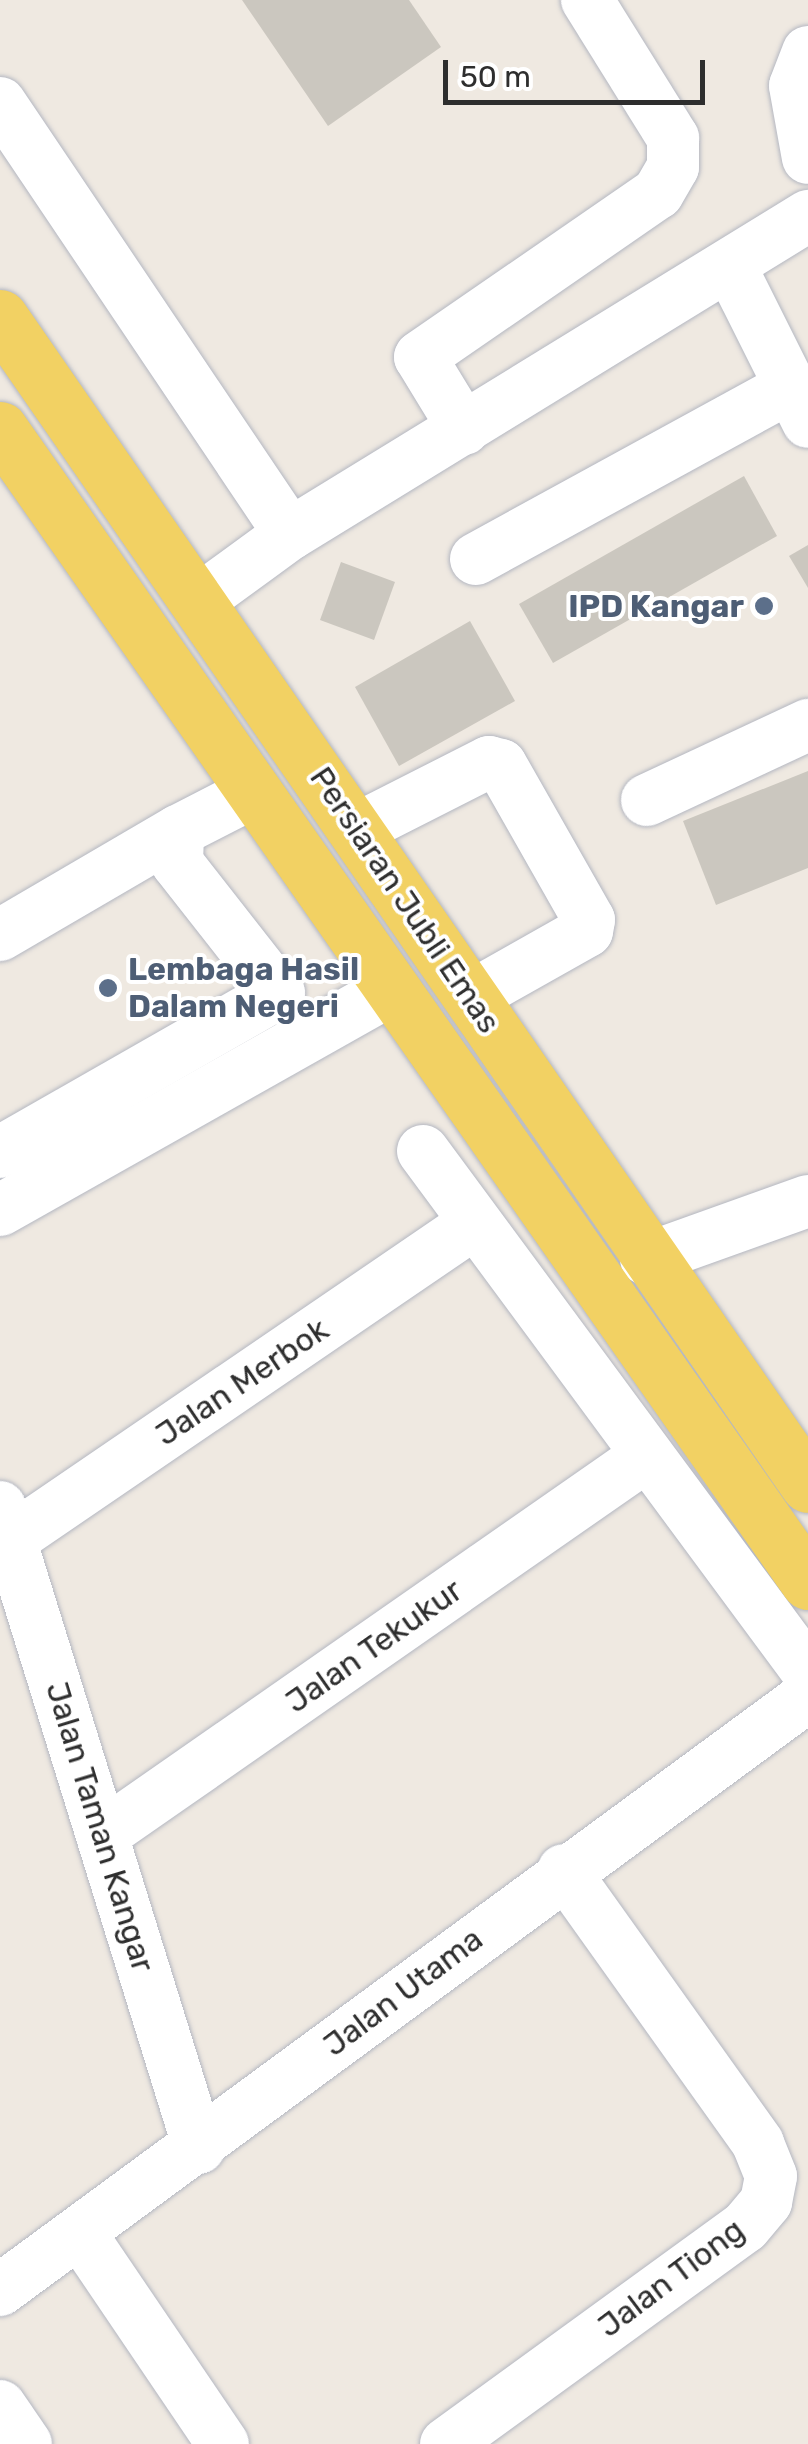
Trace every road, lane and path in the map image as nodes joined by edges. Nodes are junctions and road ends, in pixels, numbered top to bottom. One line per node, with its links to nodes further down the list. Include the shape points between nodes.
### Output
1 (587, 0): 10 (street, via 673,138 673,167 658,193 420,356)
2 (808, 52): 4 (street, via 795,86)
3 (0, 103): 12 (street)
4 (808, 158)
5 (808, 216): 6 (street)
6 (731, 268): 8 (street); 10 (street)
7 (0, 317): 9 (main road, Persiaran Jubli Emas)
8 (799, 404): 13 (street)
9 (78, 428): 11 (main road); 14 (main road, Persiaran Jubli Emas)
10 (464, 429): 12 (street)
11 (9, 460): 16 (main road, Persiaran Jubli Emas)
12 (290, 534): 14 (street)
13 (476, 559)
14 (198, 602): 18 (main road, Persiaran Jubli Emas)
15 (808, 725): 17 (street)
16 (252, 793): 19 (street); 21 (main road, Persiaran Jubli Emas)
17 (647, 800)
18 (357, 829): 22 (main road, Persiaran Jubli Emas); 22 (street, via 489,762 502,765 589,920 588,931)
19 (178, 831): 20 (street); 24 (street, via 177,863 279,993)
20 (0, 935)
21 (388, 991): 26 (street); 32 (main road, Persiaran Jubli Emas)
22 (470, 997): 28 (main road, Persiaran Jubli Emas)
23 (422, 1151): 27 (street)
24 (0, 1152)
25 (808, 1201): 28 (street)
26 (0, 1210)
27 (473, 1224): 29 (street); 31 (street, Jalan Merbok)
28 (646, 1258): 30 (main road, Persiaran Jubli Emas)
29 (646, 1456): 33 (street); 35 (street, Jalan Tekukur)
30 (808, 1485)
31 (5, 1524): 35 (street, Jalan Taman Kangar)
32 (808, 1582)
33 (808, 1672)
34 (808, 1696): 36 (street, Jalan Utama)
35 (102, 1836): 37 (street, Jalan Taman Kangar)
36 (563, 1870): 37 (street, Jalan Utama); 43 (street, Jalan Tiong, via 758,2143 771,2176 766,2202 745,2227)
37 (199, 2148): 38 (street, Jalan Utama)
38 (80, 2232): 39 (street, Jalan Utama); 42 (street)
39 (0, 2290)
40 (0, 2406): 41 (street)
41 (26, 2444)
42 (223, 2444)
43 (446, 2444)

